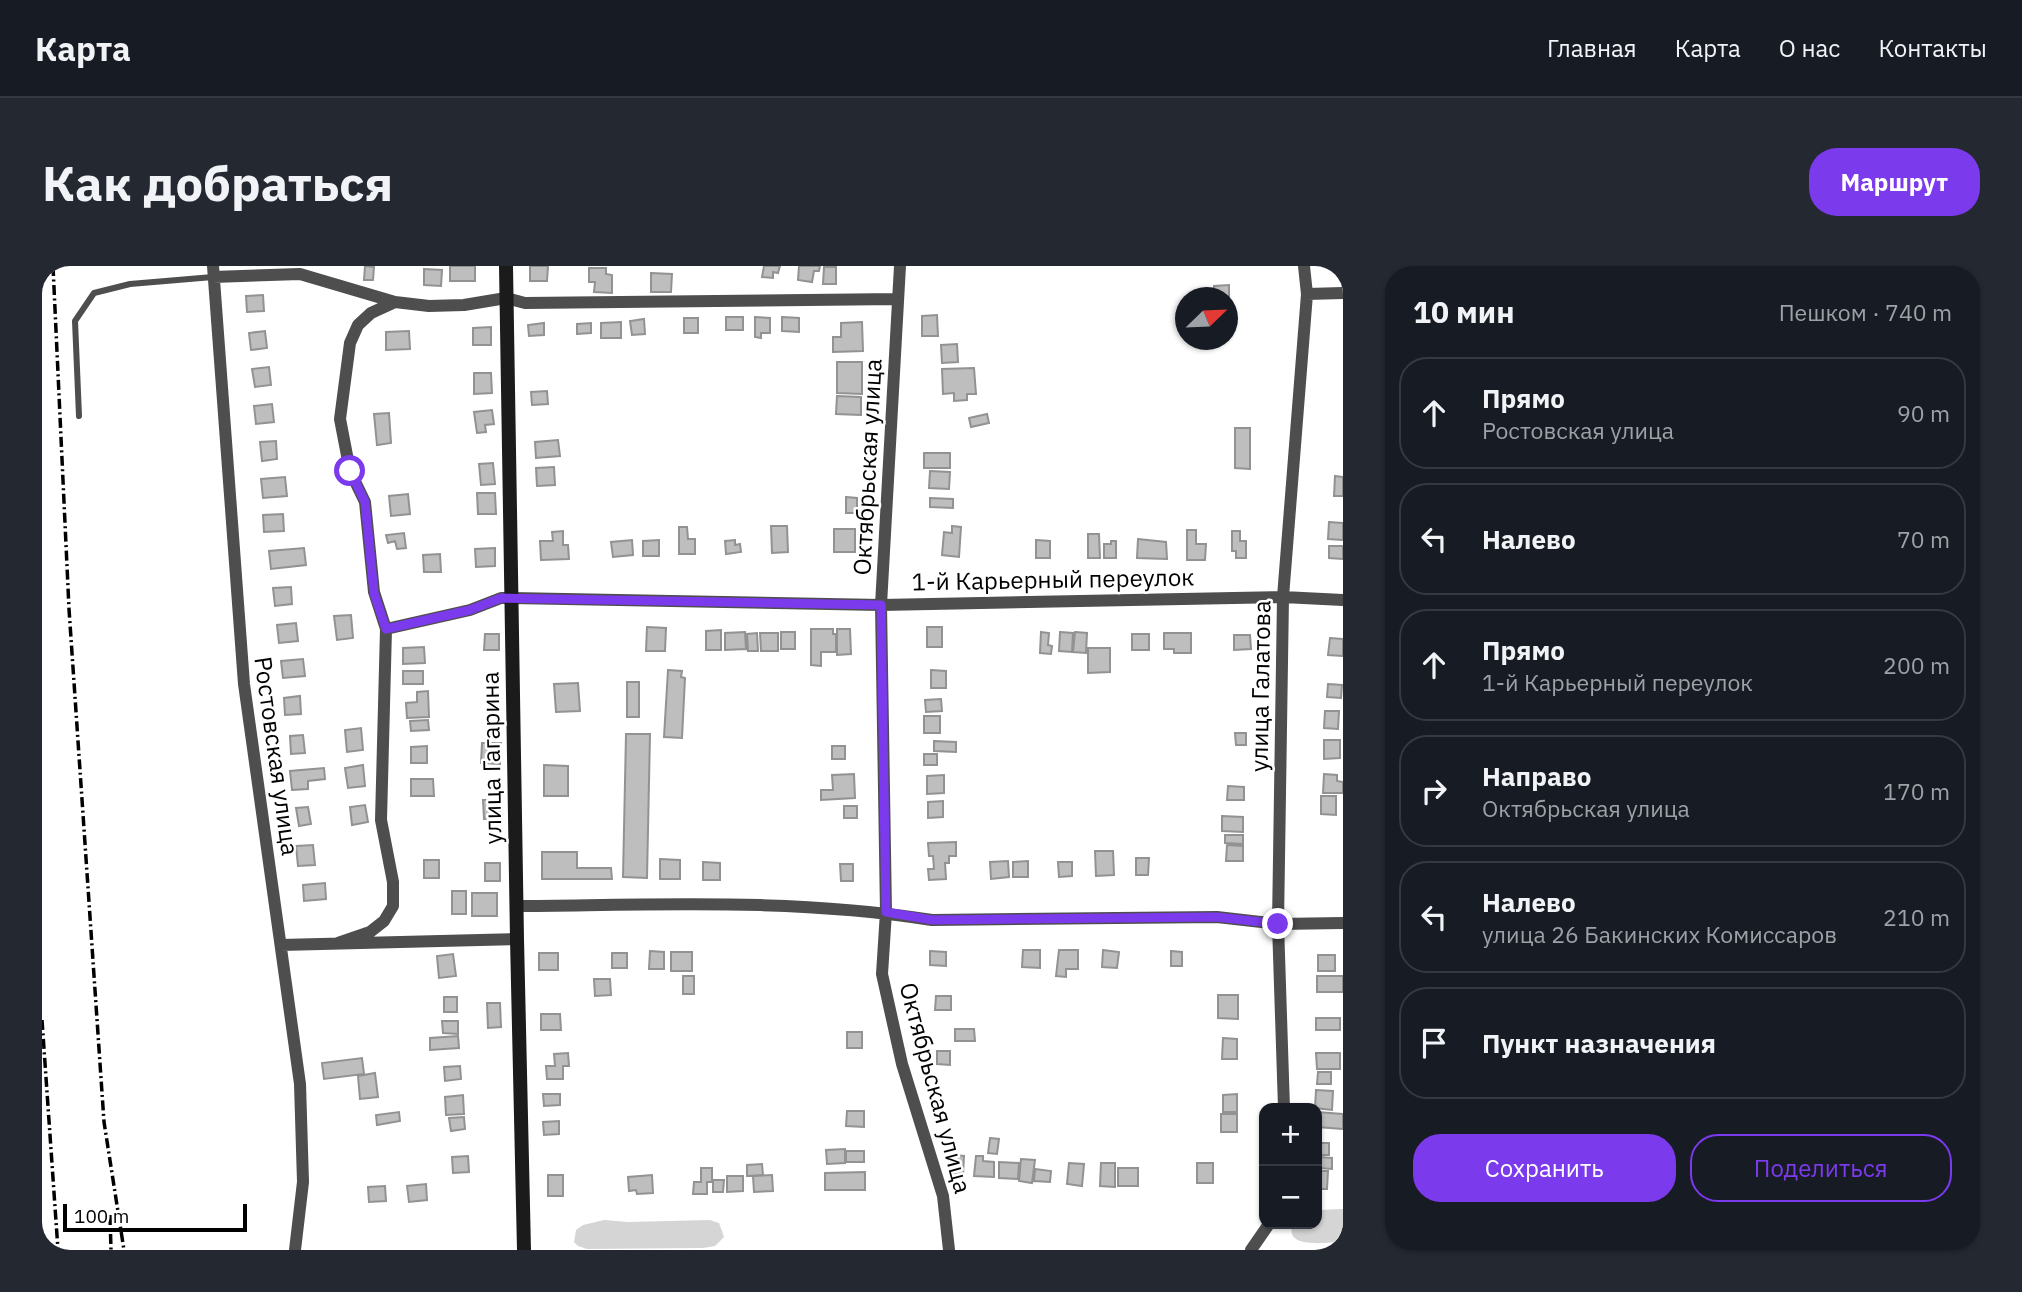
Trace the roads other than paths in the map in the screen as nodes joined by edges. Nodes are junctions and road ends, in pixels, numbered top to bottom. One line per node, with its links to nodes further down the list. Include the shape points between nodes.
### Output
1 (506, 266): 7 (main road, улица Гагарина)
2 (900, 266): 8 (street, Октябрьская улица)
3 (1304, 266): 6 (street, улица Галатова)
4 (213, 271): 9 (street, via 300,274); 10 (lane, via 94,293 75,321); 22 (street, Ростовская улица, via 243,684)
5 (1343, 293): 6 (street)
6 (1307, 294): 11 (street, улица Галатова)
7 (506, 298): 8 (street, via 525,303); 9 (street, via 464,305); 12 (main road, улица Гагарина)
8 (897, 299): 14 (street, Октябрьская улица)
9 (395, 302): 15 (street, via 358,325 350,343 340,419 350,471 365,502 374,593)
10 (79, 416)
11 (1283, 597): 13 (street, 1-й Карьерный переулок); 14 (street, 1-й Карьерный переулок); 19 (street, улица Галатова)
12 (512, 598): 14 (street, 1-й Карьерный переулок); 15 (street, 1-й Карьерный переулок); 16 (main road, улица Гагарина)
13 (1343, 600)
14 (881, 605): 17 (street, Октябрьская улица)
15 (386, 629): 21 (street, via 381,820 393,906 370,932)
16 (516, 906): 17 (street, via 793,905); 20 (main road, улица Гагарина)
17 (886, 912): 19 (street, via 943,920 1217,917); 27 (street, Октябрьская улица, via 883,974 902,1064 943,1196)
18 (1343, 923): 19 (street)
19 (1278, 924): 23 (street, улица Галатова)
20 (517, 939): 21 (street); 26 (main road, улица Гагарина)
21 (338, 943): 22 (street)
22 (281, 945): 25 (street, Ростовская улица, via 302,1119 303,1182)
23 (1284, 1103)
24 (1266, 1229): 28 (street)
25 (295, 1250)
26 (524, 1250)
27 (949, 1250)
28 (1251, 1250)

